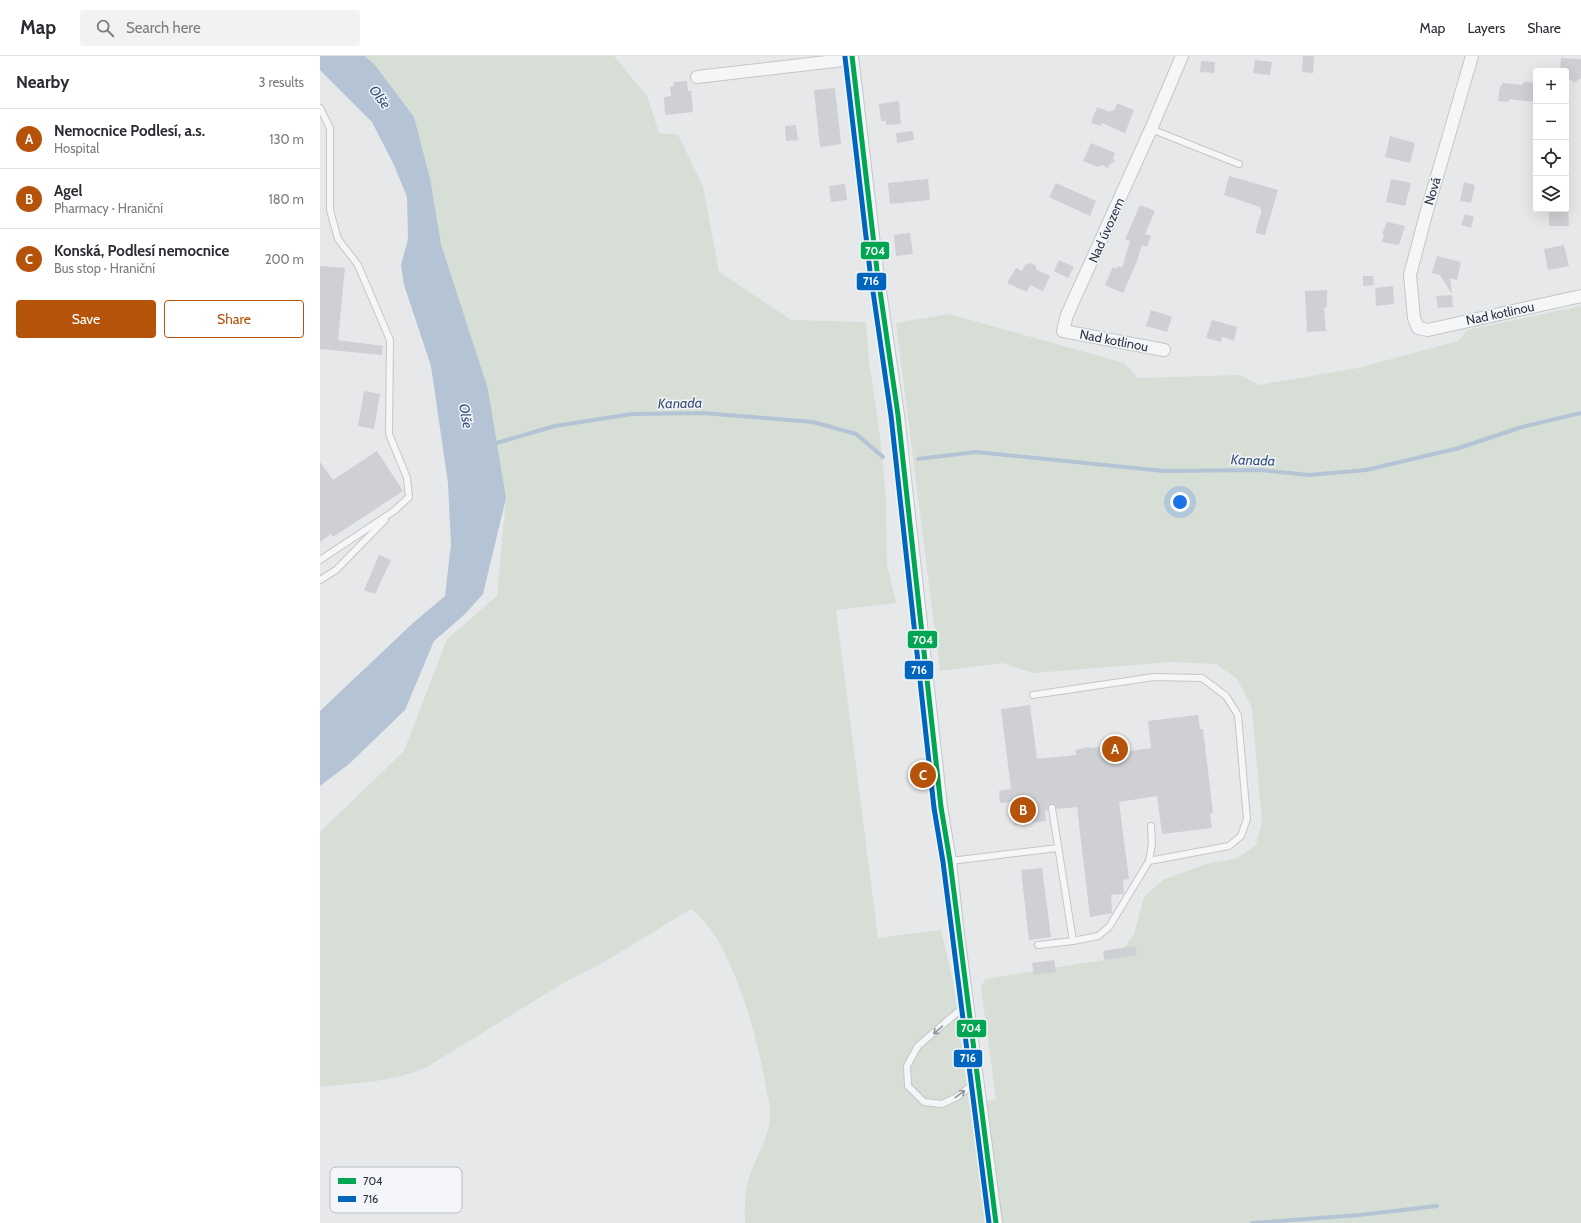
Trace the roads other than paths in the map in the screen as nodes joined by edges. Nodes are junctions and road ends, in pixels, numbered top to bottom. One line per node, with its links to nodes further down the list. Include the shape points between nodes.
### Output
1 (1182, 56): 6 (street, Nad úvozem)
2 (1472, 56): 9 (street, Nová, via 1410,275 1414,318)
3 (852, 58): 4 (street); 19 (street, via 877,270 898,415)
4 (697, 77)
5 (320, 108): 12 (lane, via 330,128 330,210 338,239 358,265 390,340 389,434 407,478 409,497)
6 (1151, 130): 7 (lane); 10 (street, Nad úvozem)
7 (1239, 164)
8 (1581, 296): 9 (street, Nad kotlinou, via 1428,330)
9 (1418, 328)
10 (1063, 331): 11 (street, Nad kotlinou)
11 (1164, 350)
12 (394, 511): 13 (lane); 14 (lane, via 336,570)
13 (320, 560)
14 (320, 580)
15 (1033, 695): 20 (lane, via 1154,677 1202,678 1226,696 1238,715 1247,818 1241,836 1229,846)
16 (1052, 808): 18 (lane)
17 (1150, 826): 20 (lane, via 1152,844)
18 (1058, 848): 19 (lane); 21 (lane)
19 (950, 861): 23 (street)
20 (1149, 862): 21 (lane, via 1109,927 1098,936)
21 (1073, 941): 22 (lane)
22 (1038, 945)
23 (967, 1004): 24 (street); 24 (lane, one-way to 24, via 918,1046 907,1066 908,1086 924,1102 942,1104 957,1097)
24 (978, 1081): 25 (street)
25 (995, 1220)

